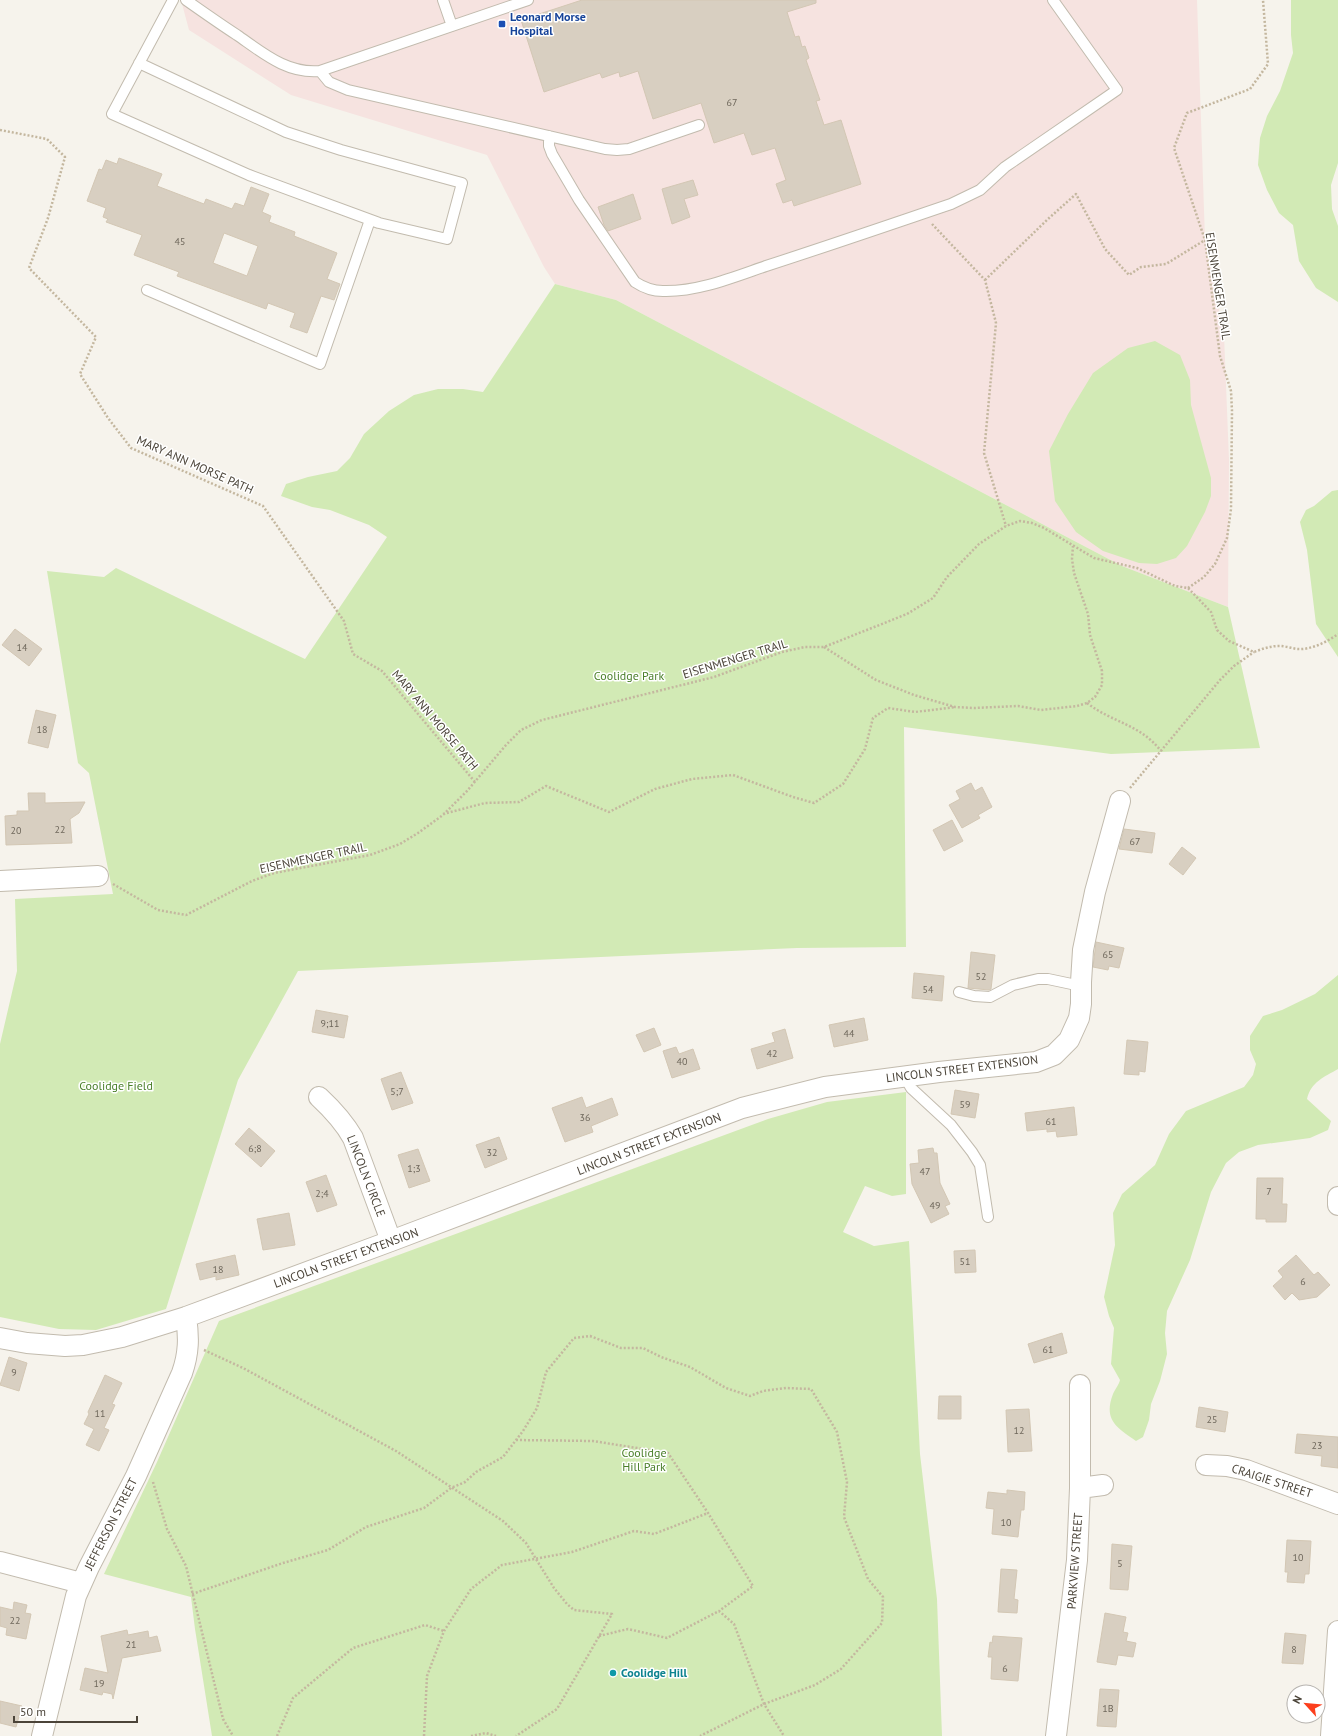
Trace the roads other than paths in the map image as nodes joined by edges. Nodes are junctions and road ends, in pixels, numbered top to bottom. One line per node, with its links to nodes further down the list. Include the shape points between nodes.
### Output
1 (173, 0): 7 (lane)
2 (186, 0): 8 (lane, via 272,59 297,70)
3 (442, 0): 6 (lane)
4 (528, 0): 6 (lane)
5 (1053, 0): 10 (lane, via 1117,90 1005,167 980,190 951,204 736,276 682,290 654,291 635,282 579,200 552,154 549,146)
6 (452, 26): 8 (lane)
7 (139, 63): 11 (lane, via 112,114 249,175); 11 (lane, via 286,132 462,183 447,239)
8 (320, 71): 10 (lane, via 330,82 348,90)
9 (699, 125): 10 (lane, via 617,150)
10 (550, 136)
11 (370, 220): 12 (lane, via 320,364)
12 (147, 290)
13 (1120, 801): 16 (street, LINCOLN STREET EXTENSION, via 1089,919 1083,950)
14 (98, 876): 15 (street)
15 (0, 881)
16 (1081, 986): 17 (lane, via 1038,979 1013,985 990,997); 18 (street, LINCOLN STREET EXTENSION, via 1081,1004 1075,1030 1062,1049 1054,1055 1036,1062)
17 (959, 992)
18 (904, 1076): 22 (lane, via 911,1088 951,1125 980,1165); 23 (street, LINCOLN STREET EXTENSION, via 825,1087 742,1108)
19 (319, 1098): 23 (street, LINCOLN CIRCLE, via 344,1123 353,1138)
20 (1338, 1197): 21 (street)
21 (1338, 1205)
22 (988, 1216)
23 (391, 1241): 24 (street, LINCOLN STREET EXTENSION)
24 (186, 1317): 25 (street, LINCOLN STREET EXTENSION, via 122,1337 83,1345 46,1345); 32 (street, JEFFERSON STREET, via 188,1358 143,1462)
25 (0, 1338)
26 (1080, 1384): 29 (street, PARKVIEW STREET)
27 (1206, 1465): 30 (street, CRAIGIE STREET, via 1246,1470)
28 (1103, 1485): 29 (street)
29 (1080, 1488): 36 (street, PARKVIEW STREET, via 1078,1553)
30 (1338, 1504)
31 (0, 1562): 32 (street)
32 (82, 1583): 35 (street, JEFFERSON STREET, via 71,1612)
33 (1338, 1631): 34 (street)
34 (1336, 1688): 37 (street)
35 (42, 1736)
36 (1056, 1736)
37 (1331, 1736)

